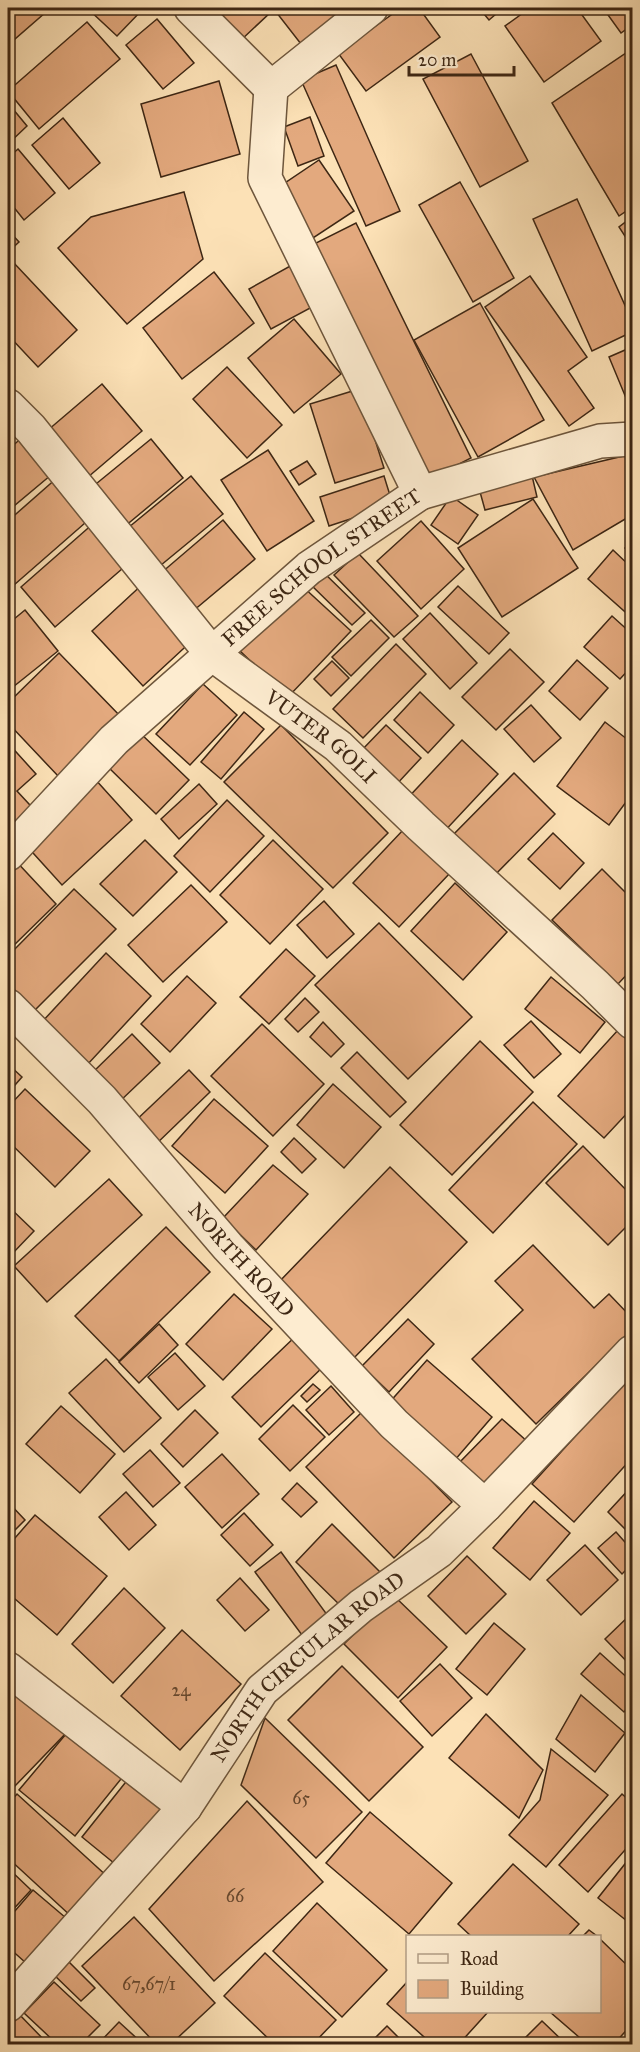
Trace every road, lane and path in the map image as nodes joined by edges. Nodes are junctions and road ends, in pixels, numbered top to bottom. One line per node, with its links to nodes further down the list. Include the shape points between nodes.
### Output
1 (191, 8): 3 (street)
2 (371, 8): 3 (street)
3 (271, 88): 6 (street, FREE SCHOOL STREET, via 265,178)
4 (8, 406): 7 (street, VUTER GOLI, via 31,429)
5 (633, 439): 6 (street, via 600,441)
6 (420, 492): 7 (street, FREE SCHOOL STREET, via 309,568)
7 (212, 654): 8 (street, FREE SCHOOL STREET, via 114,740); 10 (street, VUTER GOLI, via 338,746)
8 (10, 851)
9 (8, 1006): 12 (street, NORTH ROAD, via 102,1100 228,1246 394,1424)
10 (633, 1022)
11 (632, 1353): 12 (street, NORTH CIRCULAR ROAD)
12 (485, 1506): 14 (street, NORTH CIRCULAR ROAD, via 439,1551 361,1606 262,1690)
13 (8, 1669): 14 (street)
14 (185, 1807): 15 (street, NORTH CIRCULAR ROAD)
15 (8, 2005)

